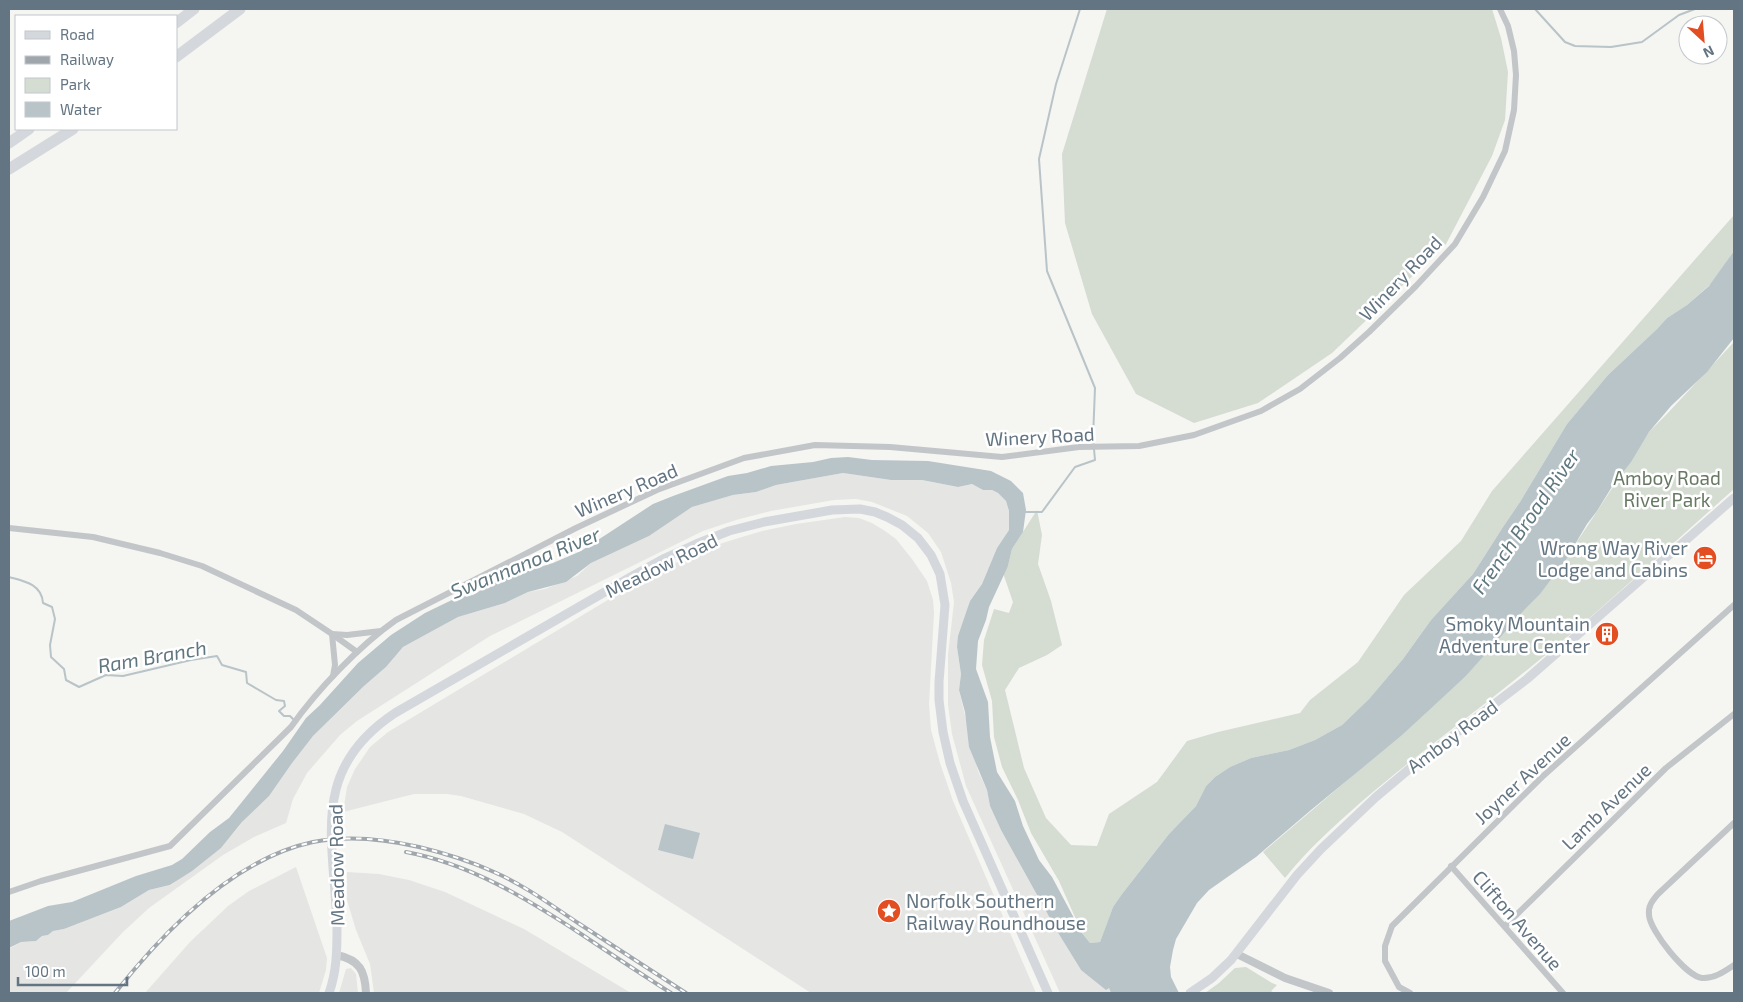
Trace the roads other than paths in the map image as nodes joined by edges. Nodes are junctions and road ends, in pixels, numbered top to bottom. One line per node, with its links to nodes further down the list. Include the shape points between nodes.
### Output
1 (194, 9): 4 (highway)
2 (240, 9): 5 (highway)
3 (1500, 9): 13 (street, Winery Road, via 1514,51 1514,110 1505,150 1456,244 1340,358 1300,389 1261,411 1194,435 1139,446 1080,447 1002,457 890,447 815,445 744,458 657,490 576,528 396,620)
4 (178, 21)
5 (178, 56)
6 (28, 130): 8 (highway)
7 (71, 130): 9 (highway)
8 (9, 143)
9 (9, 170)
10 (1734, 498): 23 (main road, Amboy Road, via 1527,679 1376,797 1296,874)
11 (9, 528): 14 (street, via 92,537 202,566 296,610)
12 (1734, 605): 19 (street, Joyner Avenue, via 1542,777)
13 (381, 631): 14 (street); 15 (street, Winery Road)
14 (332, 634): 15 (street); 16 (street)
15 (357, 652): 16 (street, Winery Road)
16 (333, 677): 20 (street, Winery Road, via 291,726 170,846)
17 (1734, 714): 21 (street, Lamb Avenue, via 1666,768)
18 (1734, 823): 24 (street, via 1658,894 1648,912 1656,934 1671,954 1695,976 1713,976)
19 (1452, 866): 21 (street, Clifton Avenue); 30 (street, Joyner Avenue, via 1392,926 1385,946 1385,961 1400,987)
20 (9, 892)
21 (1505, 926): 31 (street, Clifton Avenue)
22 (337, 954): 25 (main road, Meadow Road); 26 (street, via 357,963 364,976); 27 (main road, Meadow Road, via 333,801 348,758 377,725 665,558 717,536 764,522 851,509 875,512 912,532 931,555 940,574 945,605 939,700 950,763 963,801)
23 (1237, 954): 28 (main road, Amboy Road); 29 (street, via 1285,978)
24 (1734, 965)
25 (329, 993)
26 (366, 993)
27 (1048, 993)
28 (1190, 993)
29 (1329, 993)
30 (1410, 993)
31 (1563, 993)

